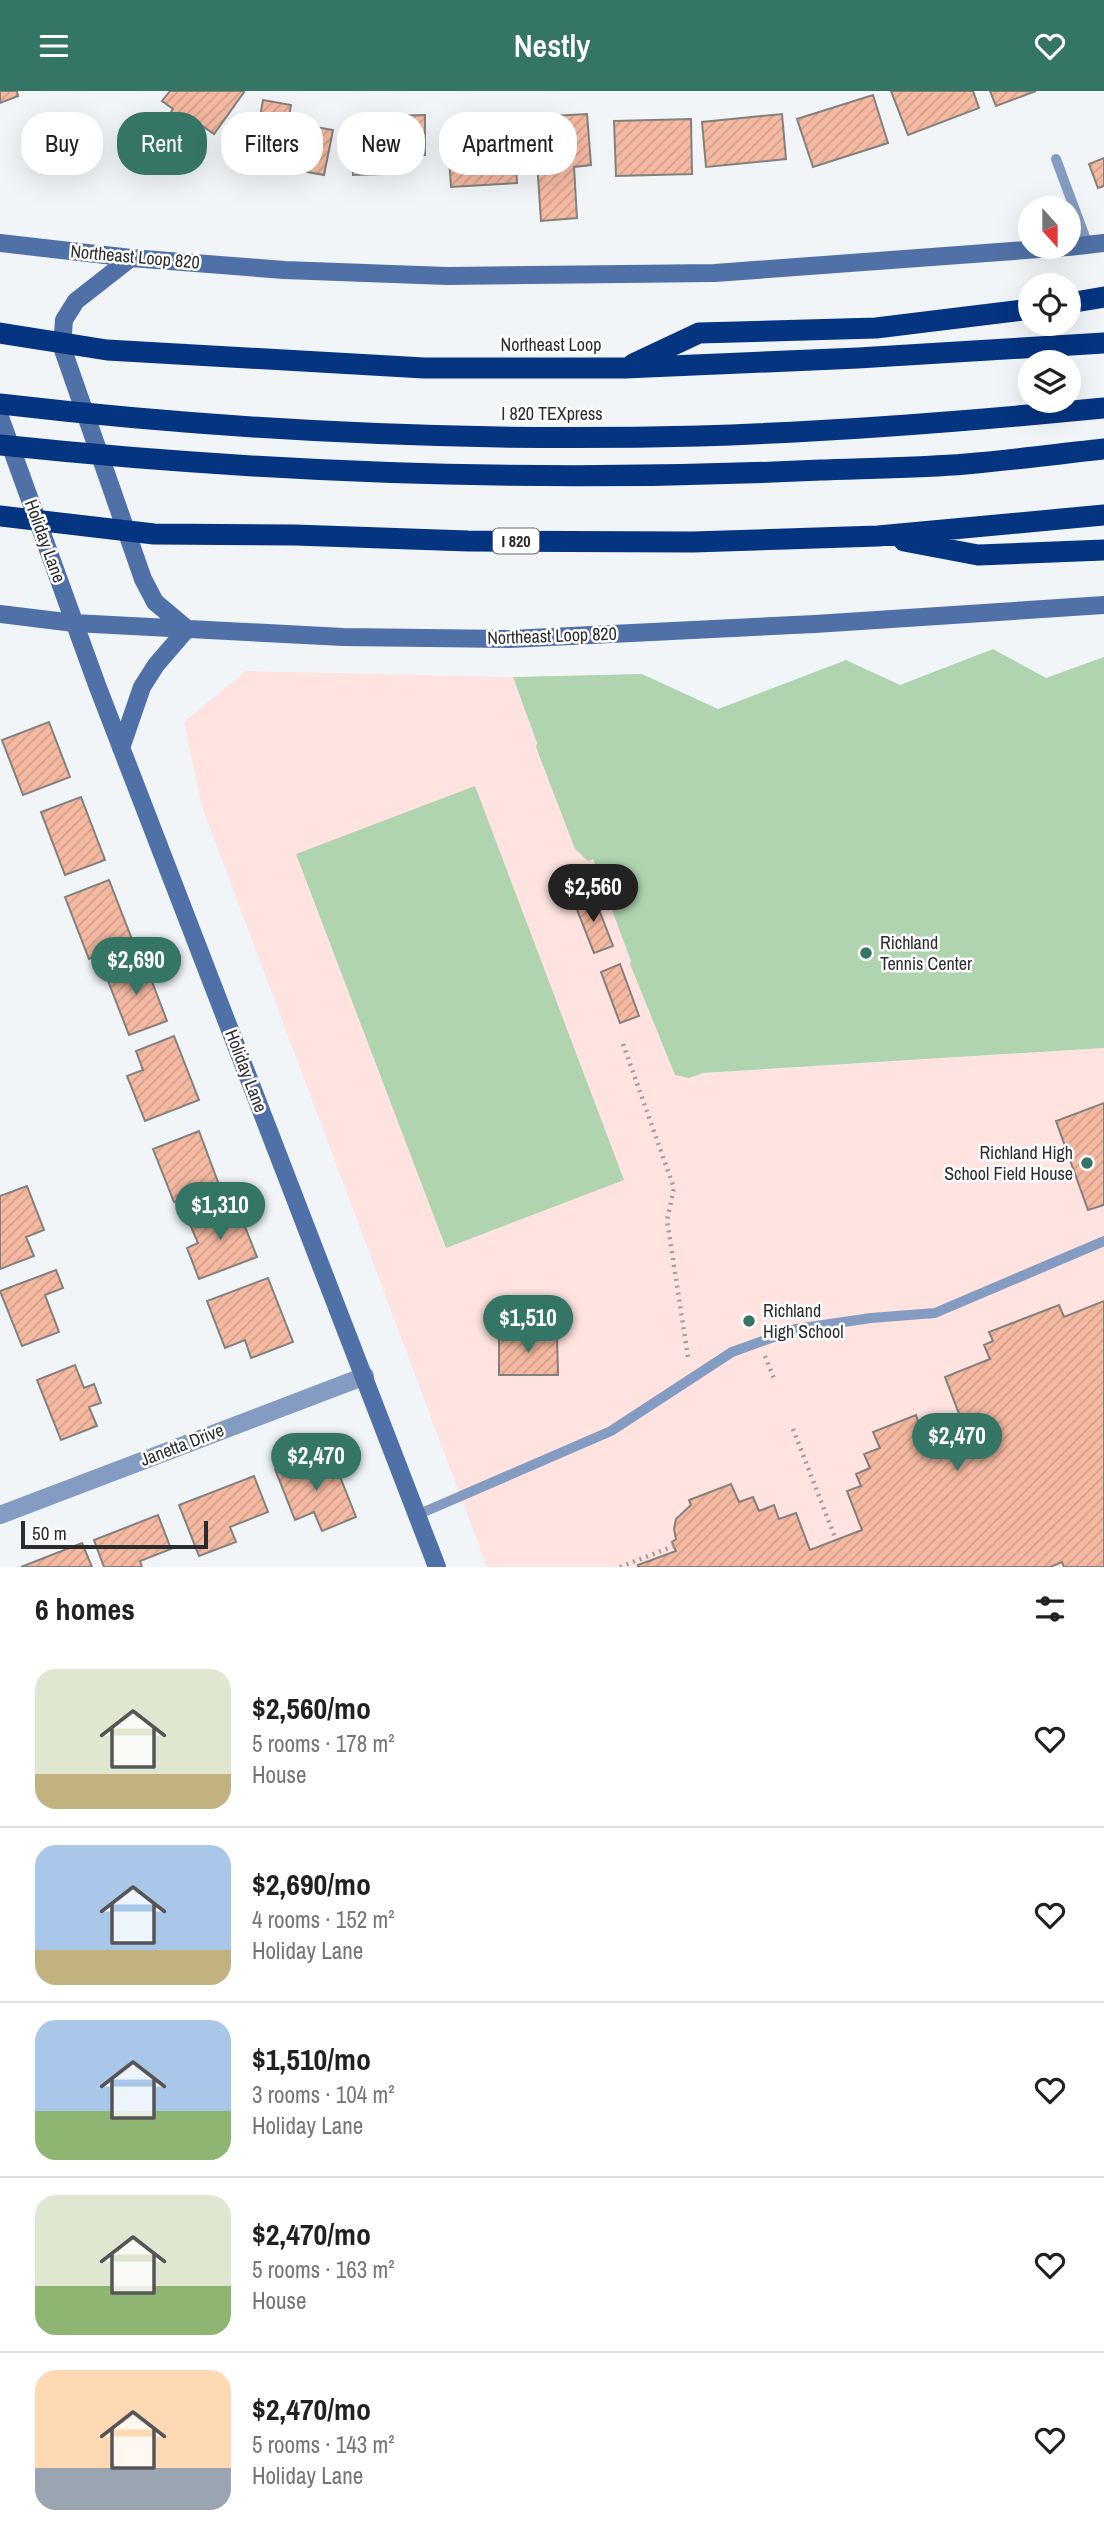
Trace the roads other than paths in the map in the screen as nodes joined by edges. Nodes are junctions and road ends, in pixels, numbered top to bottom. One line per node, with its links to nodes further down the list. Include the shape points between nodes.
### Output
1 (1056, 159): 3 (lane)
2 (0, 243): 5 (main road, Northeast Loop 820)
3 (1096, 244)
4 (1018, 251): 5 (main road, Northeast Loop 820, via 715,273 519,276 284,270)
5 (131, 258): 24 (main road, via 76,301 64,320 62,347 143,579 155,602)
6 (1104, 297): 7 (highway)
7 (1081, 301)
8 (1018, 311): 11 (highway, via 876,328 699,333)
9 (0, 333): 11 (highway, Northeast Loop, via 107,350 424,368)
10 (1104, 342): 11 (highway, Northeast Loop)
11 (625, 368)
12 (0, 404): 13 (highway, I 820 TEXpress, via 301,431 453,436 700,436 958,422)
13 (1104, 408)
14 (0, 417): 23 (main road, Holiday Lane)
15 (0, 445): 16 (highway, via 304,471 477,477 708,476 965,464)
16 (1104, 449)
17 (1104, 515): 19 (highway, I 820)
18 (0, 516): 19 (highway, I 820, via 154,534 693,542)
19 (878, 537): 20 (highway, via 978,555)
20 (1104, 550)
21 (1104, 605): 24 (main road, Northeast Loop 820, via 510,639)
22 (0, 614): 23 (main road, Northeast Loop 820)
23 (74, 623): 24 (main road, Northeast Loop 820); 25 (main road, Holiday Lane)
24 (187, 629): 25 (main road, via 142,687)
25 (121, 748): 27 (main road, Holiday Lane)
26 (1104, 1241): 29 (lane, via 935,1313 796,1329 732,1352 611,1431)
27 (365, 1376): 28 (street, Janetta Drive); 29 (main road, Holiday Lane)
28 (0, 1513)
29 (417, 1515): 30 (main road, Holiday Lane)
30 (437, 1567)

